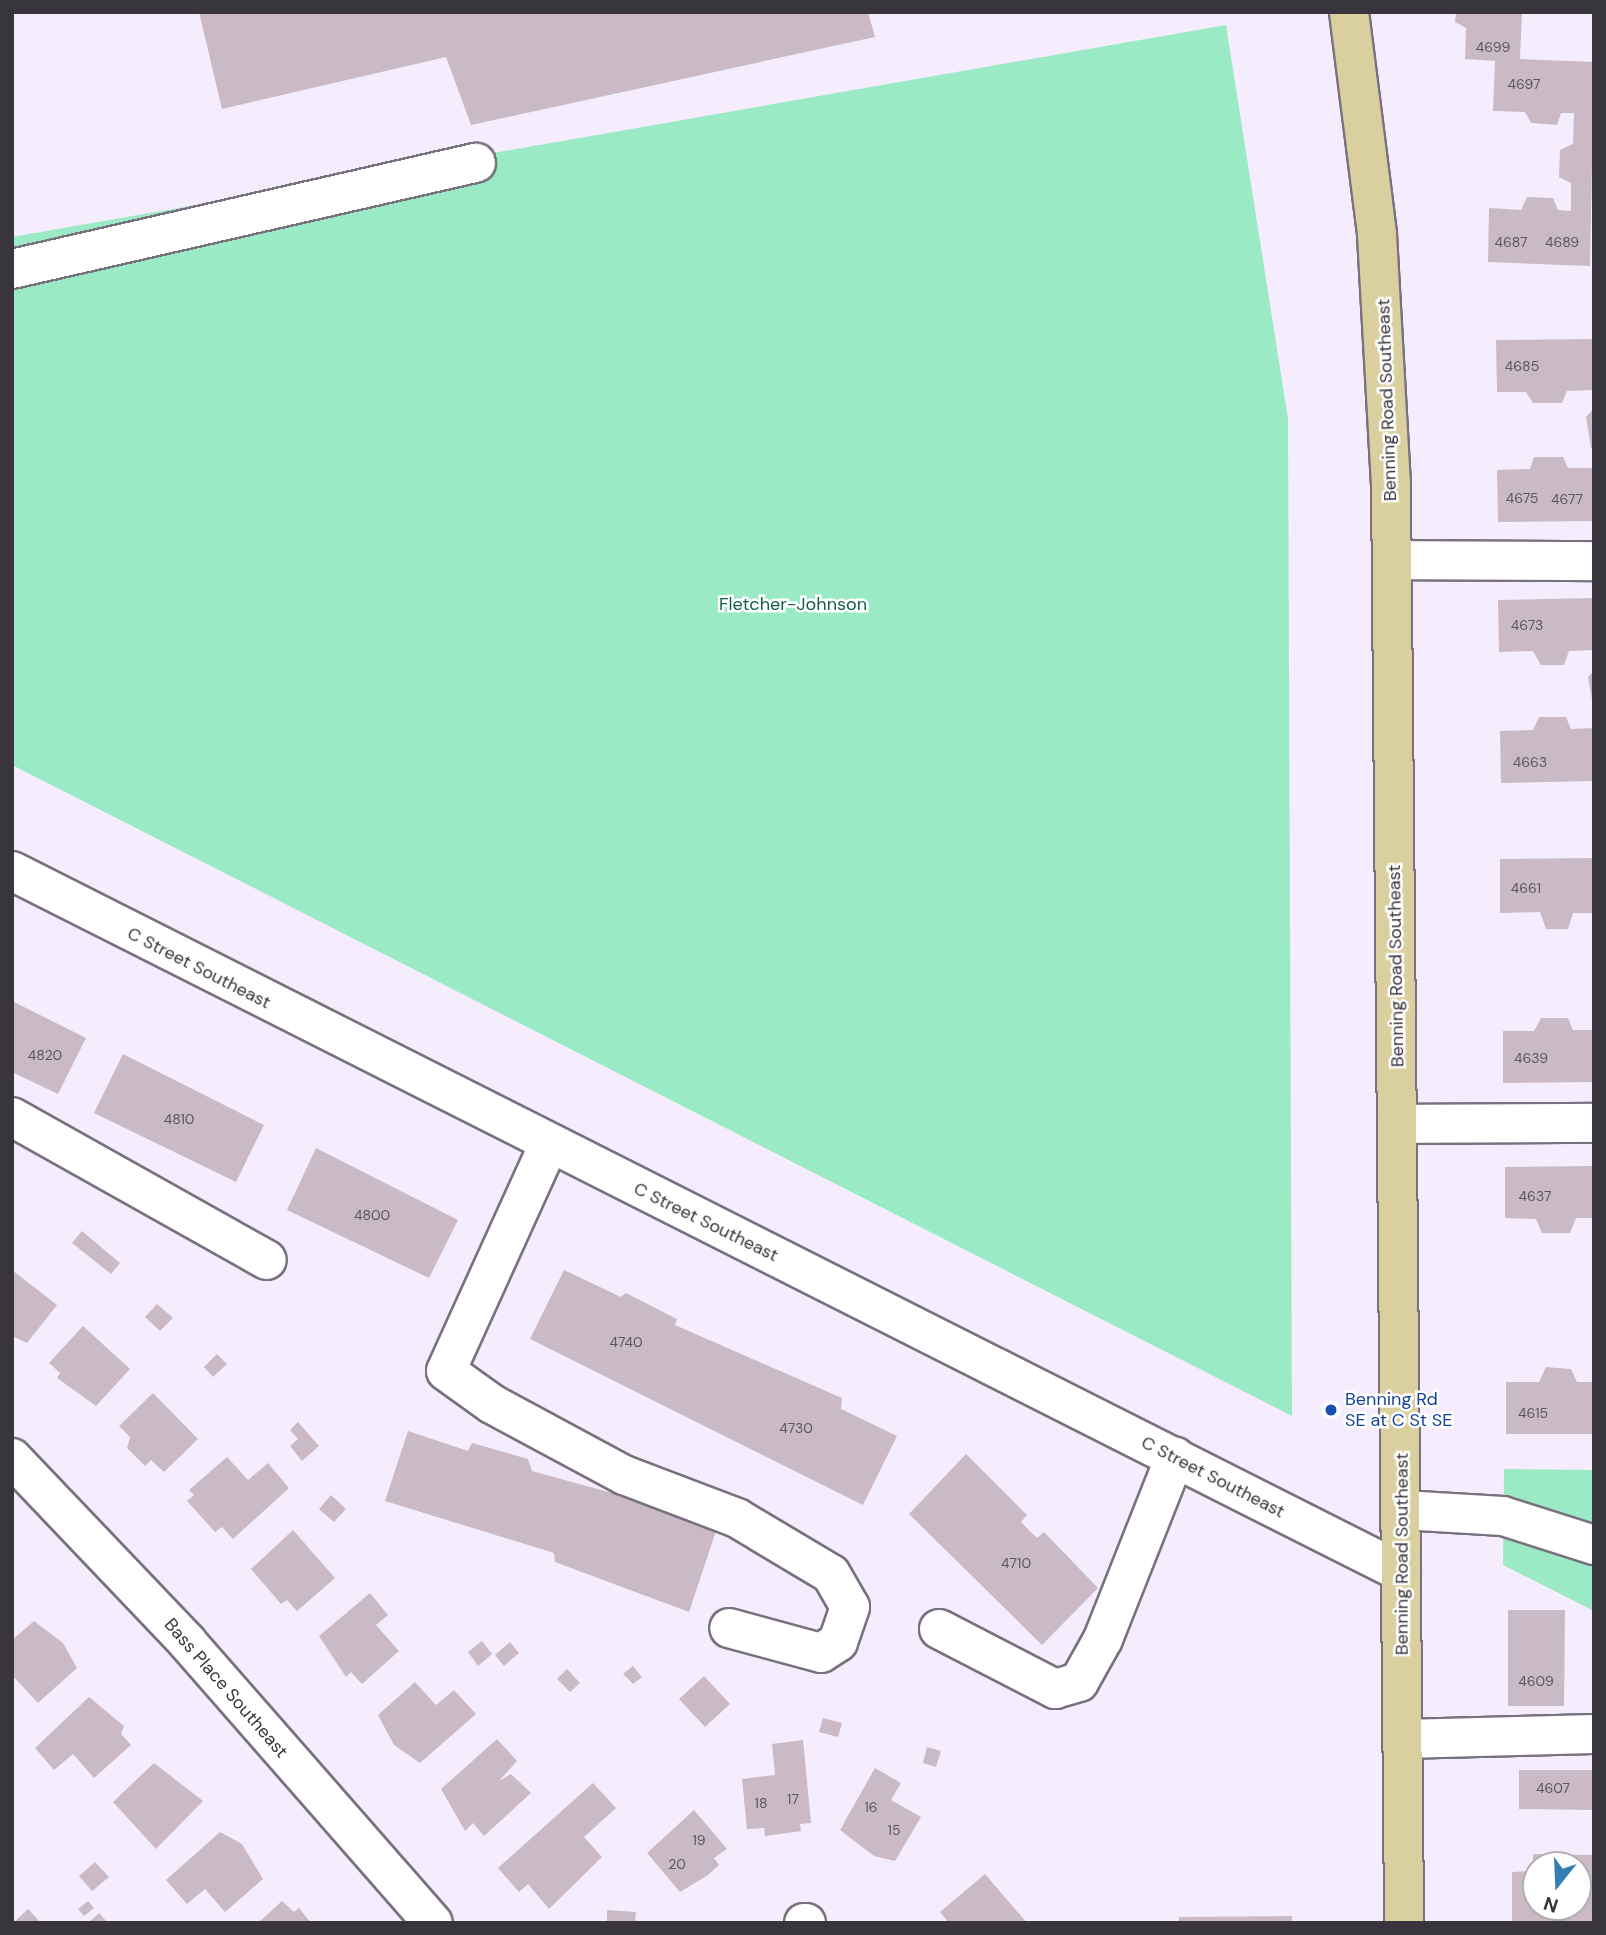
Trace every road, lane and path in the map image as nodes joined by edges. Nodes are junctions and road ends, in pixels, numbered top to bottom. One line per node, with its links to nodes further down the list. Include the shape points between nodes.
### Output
1 (1349, 12): 4 (main road, Benning Road Southeast, via 1381,276)
2 (476, 163): 3 (street)
3 (12, 269)
4 (1392, 560): 5 (street); 9 (main road, Benning Road Southeast)
5 (1594, 561)
6 (12, 871): 10 (street, C Street Southeast)
7 (12, 1117): 11 (street)
8 (1594, 1123): 9 (street)
9 (1397, 1124): 14 (main road, Benning Road Southeast)
10 (549, 1144): 12 (street, C Street Southeast); 17 (street, via 446,1371 492,1404 624,1475 737,1518 831,1574 850,1607 838,1642 821,1653)
11 (267, 1260)
12 (1175, 1457): 16 (street, C Street Southeast); 18 (street, via 1103,1639 1079,1682 1055,1689)
13 (12, 1458): 21 (street, Bass Place Southeast, via 187,1642)
14 (1402, 1510): 15 (street, via 1503,1516); 16 (main road, Benning Road Southeast)
15 (1594, 1545)
16 (1401, 1572): 20 (main road, Benning Road Southeast)
17 (729, 1628)
18 (939, 1629)
19 (1594, 1734): 20 (street)
20 (1403, 1739): 22 (main road, Benning Road Southeast)
21 (433, 1923)
22 (1404, 1923)

